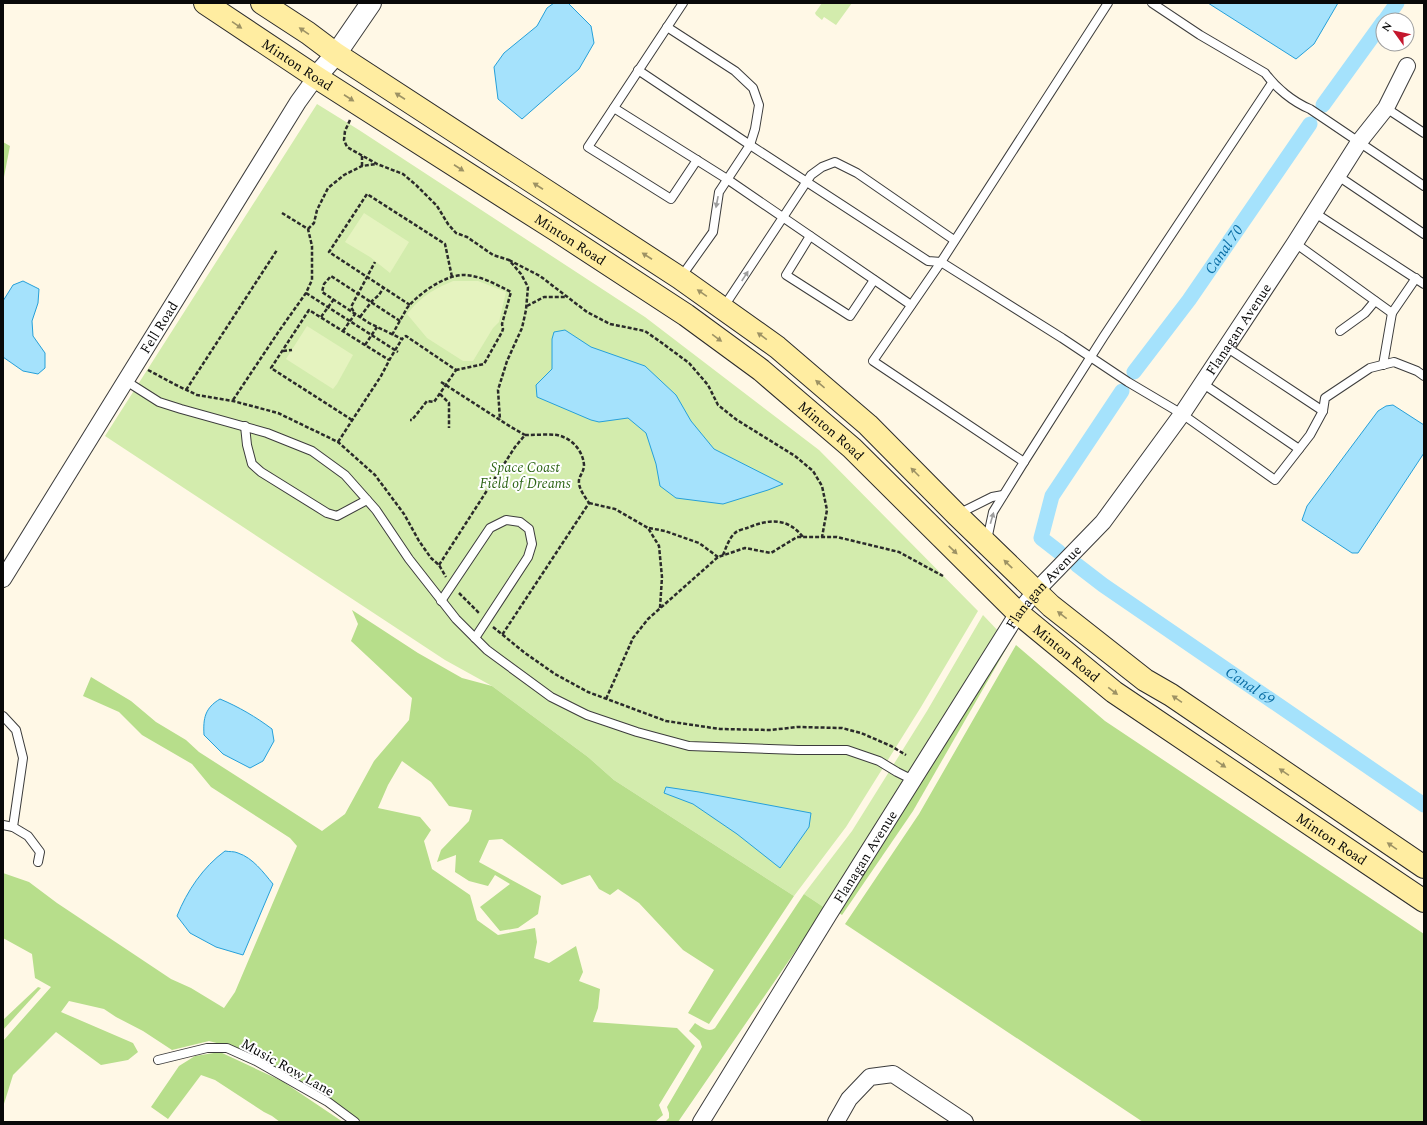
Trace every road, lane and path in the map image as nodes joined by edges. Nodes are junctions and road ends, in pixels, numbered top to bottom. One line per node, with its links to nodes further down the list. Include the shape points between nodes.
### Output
1 (205, 3): 11 (main road, Minton Road, one-way to 11)
2 (262, 3): 8 (main road, Minton Road, one-way to 2)
3 (371, 3): 8 (street)
4 (683, 3): 7 (lane)
5 (1108, 3): 33 (lane)
6 (1152, 3): 12 (lane, via 1265,74)
7 (667, 27): 10 (lane); 18 (lane, via 735,72 753,88 759,105)
8 (336, 54): 11 (street); 41 (main road, Minton Road, one-way to 8)
9 (1407, 66): 14 (street, Flanagan Avenue)
10 (638, 70): 13 (lane); 18 (lane)
11 (316, 77): 59 (main road, Minton Road, one-way to 59); 80 (street, Fell Road, via 298,102)
12 (1272, 83): 17 (lane, via 1302,106); 75 (lane)
13 (614, 108): 20 (lane); 20 (lane, via 588,147 671,199)
14 (1386, 108): 16 (lane); 17 (street, Flanagan Avenue)
15 (350, 119): 19 (path, via 344,140 347,147)
16 (1424, 133)
17 (1359, 142): 23 (street, Flanagan Avenue); 26 (lane)
18 (750, 144): 24 (lane); 25 (lane)
19 (362, 156): 21 (path); 22 (path)
20 (697, 160): 25 (lane)
21 (377, 164): 22 (path); 36 (path, via 402,174 416,185 437,206 456,233)
22 (362, 166): 30 (path, via 344,174 328,188 317,210 314,223)
23 (1338, 176): 28 (street, Flanagan Avenue); 31 (lane)
24 (809, 178): 29 (lane); 33 (lane, via 822,167 835,162 856,173); 38 (lane, via 928,261)
25 (727, 179): 29 (lane); 41 (lane, one-way to 41, via 719,192 713,232)
26 (1424, 186)
27 (282, 213): 30 (path)
28 (1314, 213): 34 (street, Flanagan Avenue); 42 (lane)
29 (783, 218): 32 (lane); 56 (lane, one-way to 29)
30 (308, 229): 46 (path, via 313,265 312,280)
31 (1424, 234)
32 (810, 236): 43 (lane); 43 (lane, via 786,275 850,316)
33 (954, 240): 38 (lane)
34 (1295, 243): 51 (lane); 71 (street, Flanagan Avenue)
35 (277, 250): 84 (path)
36 (509, 260): 48 (path, via 540,276); 54 (path, via 528,287)
37 (375, 262): 39 (path)
38 (941, 262): 53 (lane); 75 (lane)
39 (368, 277): 40 (path, via 329,252 367,194 446,244); 45 (path); 47 (path)
40 (452, 277): 52 (path, via 427,290); 78 (path, via 465,275 487,280 512,292 502,332 484,364)
41 (680, 278): 56 (main road, Minton Road, one-way to 41); 59 (main road)
42 (1416, 278): 44 (lane); 57 (lane)
43 (874, 280): 53 (lane)
44 (1424, 284)
45 (384, 287): 50 (path, via 380,295); 52 (path)
46 (306, 293): 55 (path); 86 (path)
47 (358, 293): 49 (path, via 331,276 324,284 322,292); 50 (path); 58 (path, via 351,307)
48 (566, 297): 54 (path, via 544,297); 104 (path, via 610,324 644,332 662,343 689,363 708,385 718,405 737,420 795,456 813,471 822,486 827,510)
49 (334, 299): 55 (path); 58 (path)
50 (372, 301): 61 (path); 62 (path)
51 (1375, 301): 57 (lane); 66 (lane, via 1365,313)
52 (410, 305): 62 (path)
53 (911, 305): 97 (lane, via 873,361)
54 (527, 306): 91 (path, via 522,328 506,361 498,390)
55 (329, 307): 60 (path); 63 (path)
56 (723, 308): 59 (main road); 101 (main road, Minton Road, one-way to 56, via 868,425 776,347)
57 (1392, 313): 77 (lane)
58 (355, 314): 61 (path); 63 (path)
59 (686, 315): 113 (main road, Minton Road, one-way to 113, via 761,370 852,448)
60 (321, 317): 65 (path); 73 (path, via 309,310)
61 (360, 317): 64 (path)
62 (400, 320): 68 (path)
63 (350, 321): 65 (path); 67 (path)
64 (376, 327): 67 (path); 68 (path)
65 (343, 331): 70 (path)
66 (1340, 331)
67 (371, 334): 70 (path); 74 (path)
68 (392, 335): 69 (path)
69 (402, 340): 74 (path); 78 (path, via 406,336)
70 (365, 345): 76 (path)
71 (1226, 347): 82 (street, Flanagan Avenue); 87 (lane)
72 (292, 350): 73 (path)
73 (282, 351): 89 (path, via 271,368)
74 (396, 351): 76 (path)
75 (1091, 357): 88 (lane); 97 (lane)
76 (389, 360): 89 (path)
77 (1383, 365): 79 (lane, via 1394,362); 87 (lane, via 1370,368 1325,398)
78 (456, 370): 83 (path)
79 (1424, 376)
80 (126, 381): 92 (lane, via 159,402); 109 (street, Fell Road)
81 (441, 382): 83 (path)
82 (1202, 383): 88 (street, Flanagan Avenue); 96 (lane)
83 (446, 384): 85 (path); 91 (path)
84 (186, 390)
85 (440, 394): 90 (path, via 434,402 427,401); 93 (path, via 449,403)
86 (233, 400)
87 (1323, 412): 96 (lane)
88 (1182, 414): 96 (lane, via 1275,480); 110 (street, Flanagan Avenue, via 1103,522)
89 (352, 420): 95 (path)
90 (410, 420)
91 (500, 420): 94 (path)
92 (245, 426): 99 (lane, via 312,451 345,475); 99 (lane, via 252,464 327,513 337,516)
93 (449, 428)
94 (525, 435)
95 (338, 442)
96 (1299, 449)
97 (1024, 462): 98 (lane)
98 (1004, 495): 101 (lane, via 992,497); 105 (lane, one-way to 98, via 993,512)
99 (367, 500): 111 (lane)
100 (589, 503): 102 (path, via 615,509)
101 (957, 515): 105 (main road, Minton Road)
102 (648, 528): 107 (path, via 699,543); 112 (path, via 659,546 662,577)
103 (803, 537): 104 (path); 106 (path, via 797,537 771,553 745,548); 106 (path, via 784,522 762,522 735,533)
104 (822, 537): 108 (path, via 837,537 899,552)
105 (986, 542): 110 (main road, Minton Road, one-way to 105)
106 (723, 555): 107 (path)
107 (718, 557): 112 (path)
108 (943, 576)
109 (3, 579)
110 (1035, 592): 113 (street, Flanagan Avenue); 121 (main road, Minton Road, one-way to 110, via 1145,680)
111 (441, 601): 114 (lane); 114 (lane, via 490,528 506,520 520,522 529,529 532,544 528,557)
112 (660, 609): 115 (path, via 633,638)
113 (1018, 614): 117 (street, Flanagan Avenue); 122 (main road, Minton Road, one-way to 122, via 1114,692)
114 (475, 638): 117 (lane, via 487,650 551,697 587,715 637,732 689,746 848,750 879,761)
115 (606, 699)
116 (3, 716): 119 (lane, via 16,730 23,758)
117 (913, 780): 125 (street, Flanagan Avenue)
118 (3, 825): 119 (lane)
119 (13, 827): 120 (lane, via 28,836 40,852)
120 (38, 862)
121 (1424, 867)
122 (1424, 901)
123 (158, 1060): 124 (lane, Music Row Lane, via 207,1048 227,1048 256,1061 328,1102)
124 (355, 1122)
125 (701, 1122)
126 (836, 1122): 127 (street, via 849,1099 870,1077 893,1074)
127 (965, 1122)

